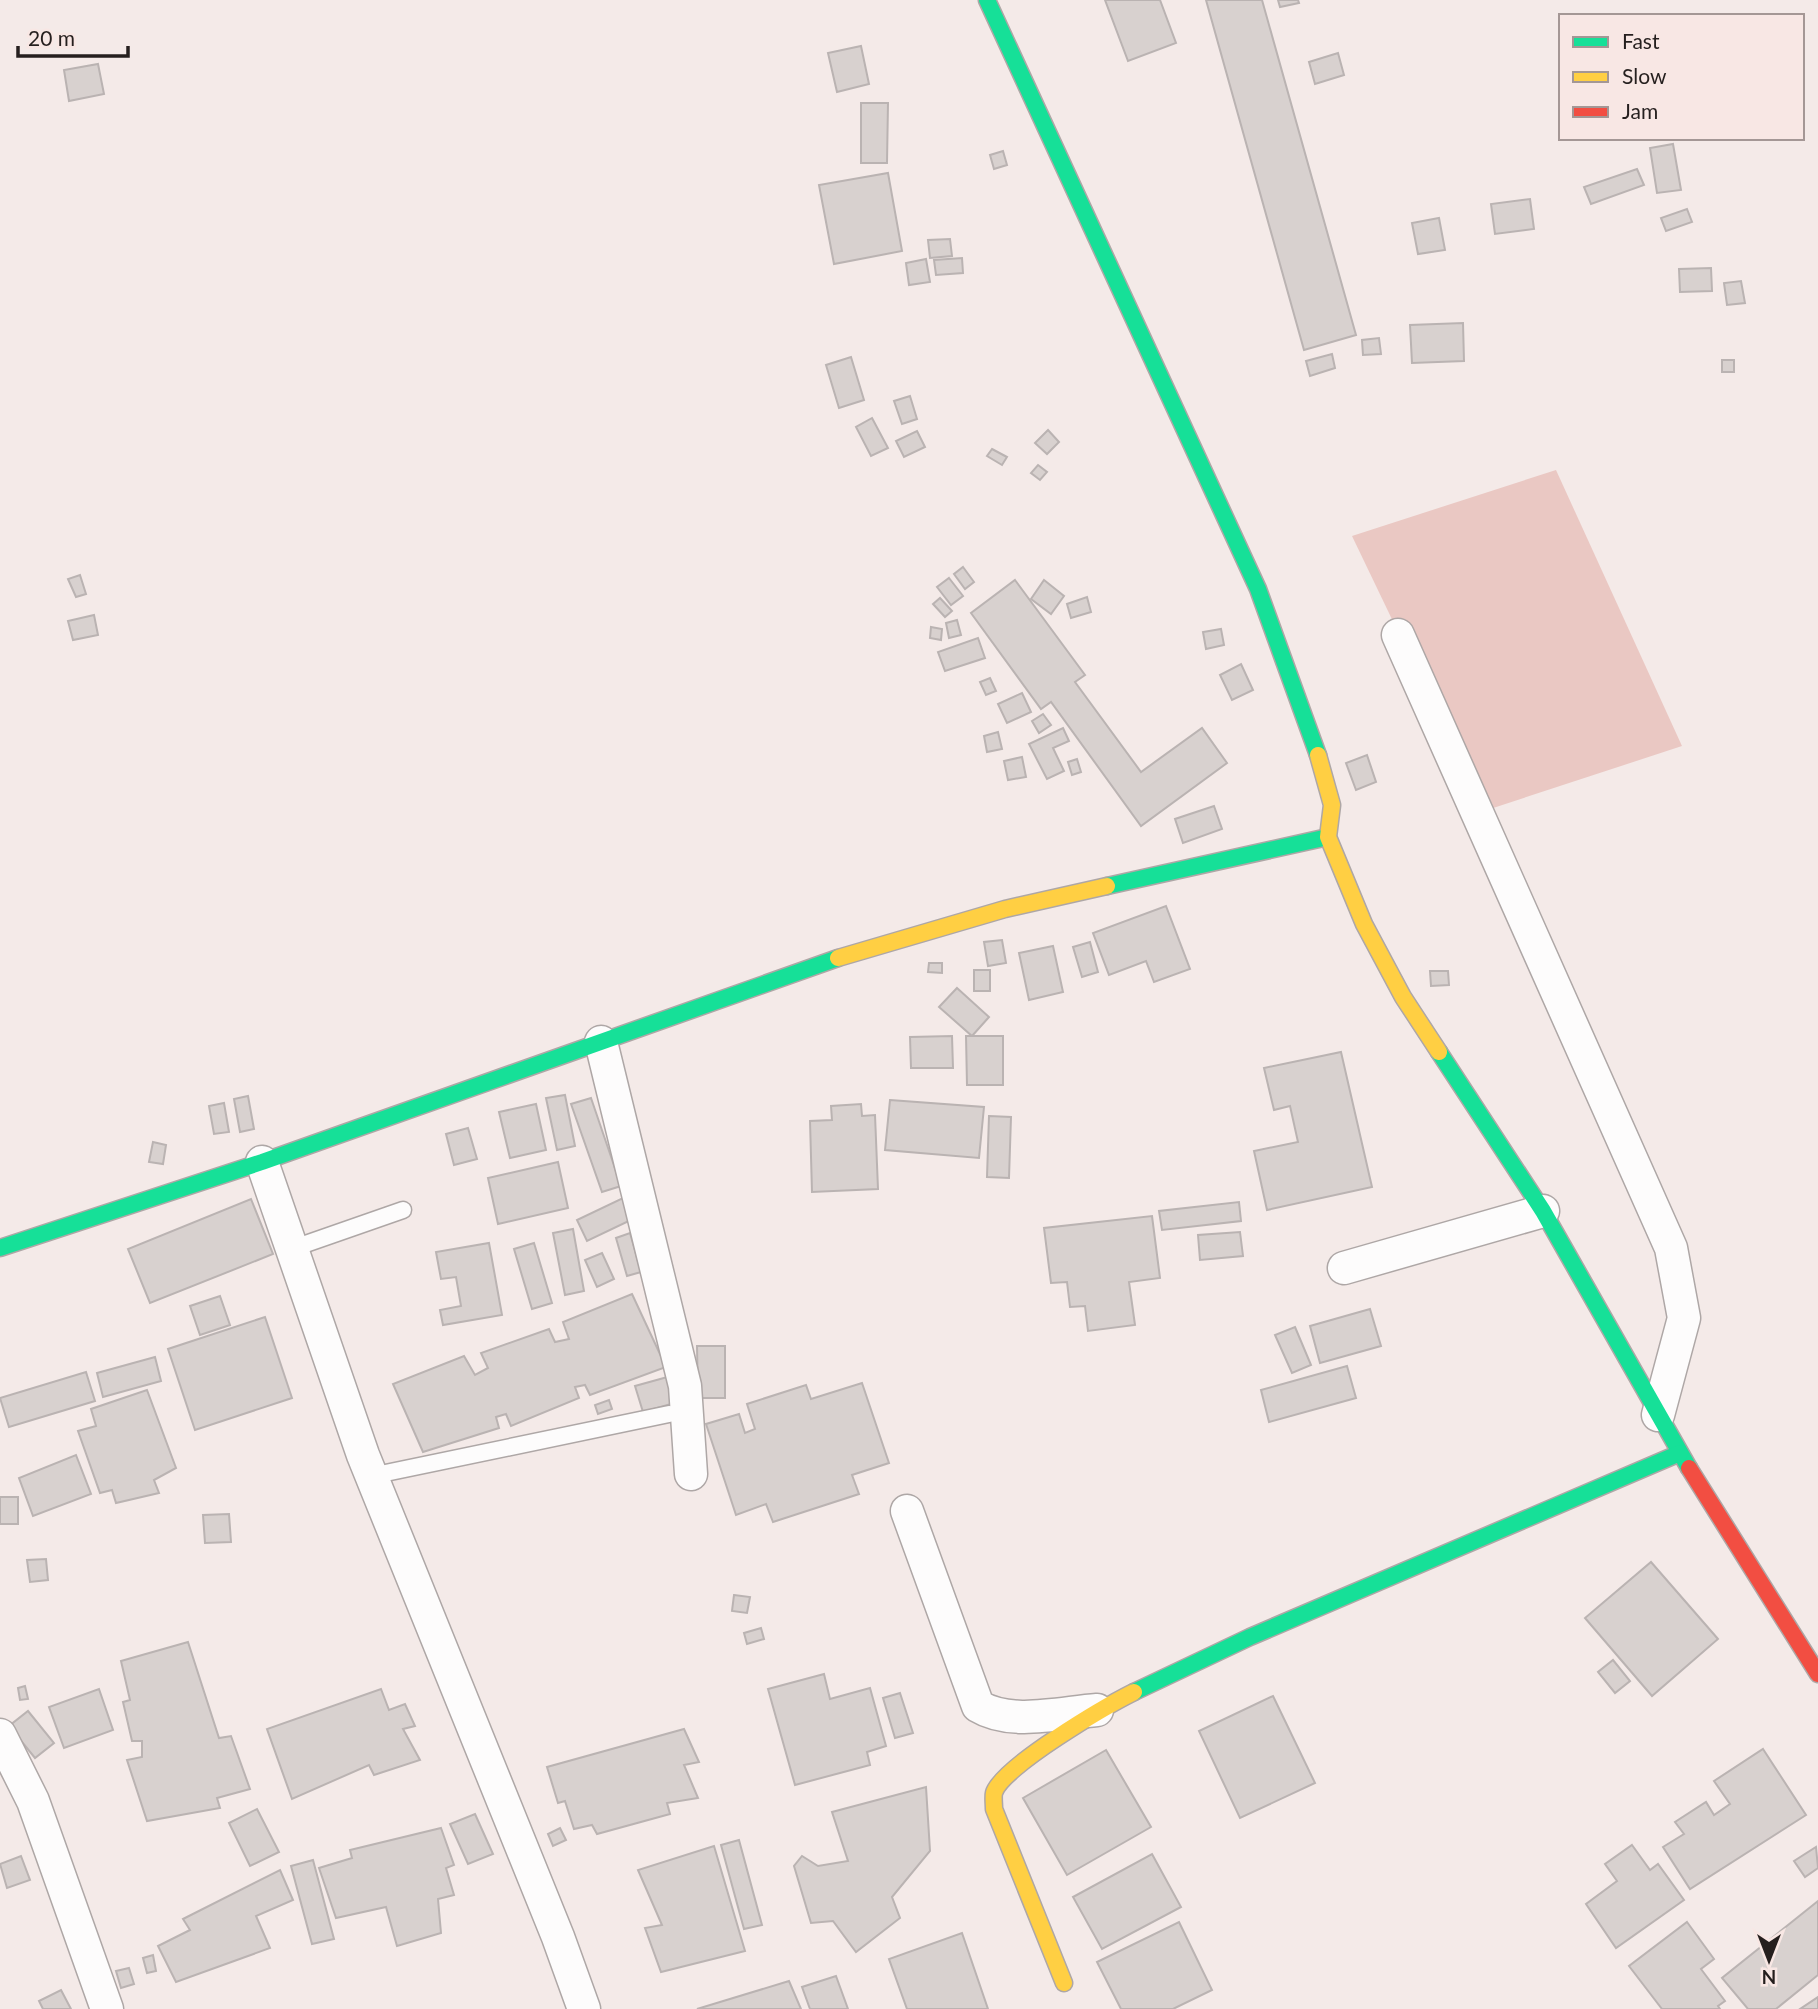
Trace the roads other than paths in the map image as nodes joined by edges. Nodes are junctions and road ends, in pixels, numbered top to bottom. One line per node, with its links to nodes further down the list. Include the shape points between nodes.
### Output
1 (987, 0): 3 (street, via 1258,589 1330,791)
2 (1398, 635): 12 (street, via 1671,1248 1684,1318)
3 (1328, 836): 4 (street, via 1005,909 870,947); 7 (street, via 1363,924 1403,997)
4 (601, 1042): 5 (street); 14 (street, via 685,1386)
5 (262, 1162): 8 (street); 9 (street)
6 (403, 1210): 9 (lane)
7 (1543, 1211): 10 (street); 12 (street)
8 (0, 1248)
9 (294, 1248): 15 (street)
10 (1344, 1268)
11 (669, 1414): 15 (lane)
12 (1658, 1415): 13 (street)
13 (1680, 1453): 17 (street); 18 (street, via 1250,1637)
14 (691, 1474)
15 (371, 1476): 22 (street)
16 (907, 1511): 18 (street, via 978,1706 994,1716 1009,1717)
17 (1818, 1674)
18 (1097, 1710): 20 (street, via 1005,1776 994,1792 994,1809)
19 (0, 1735): 21 (street, via 33,1801)
20 (1064, 1983)
21 (107, 2009)
22 (584, 2009)

